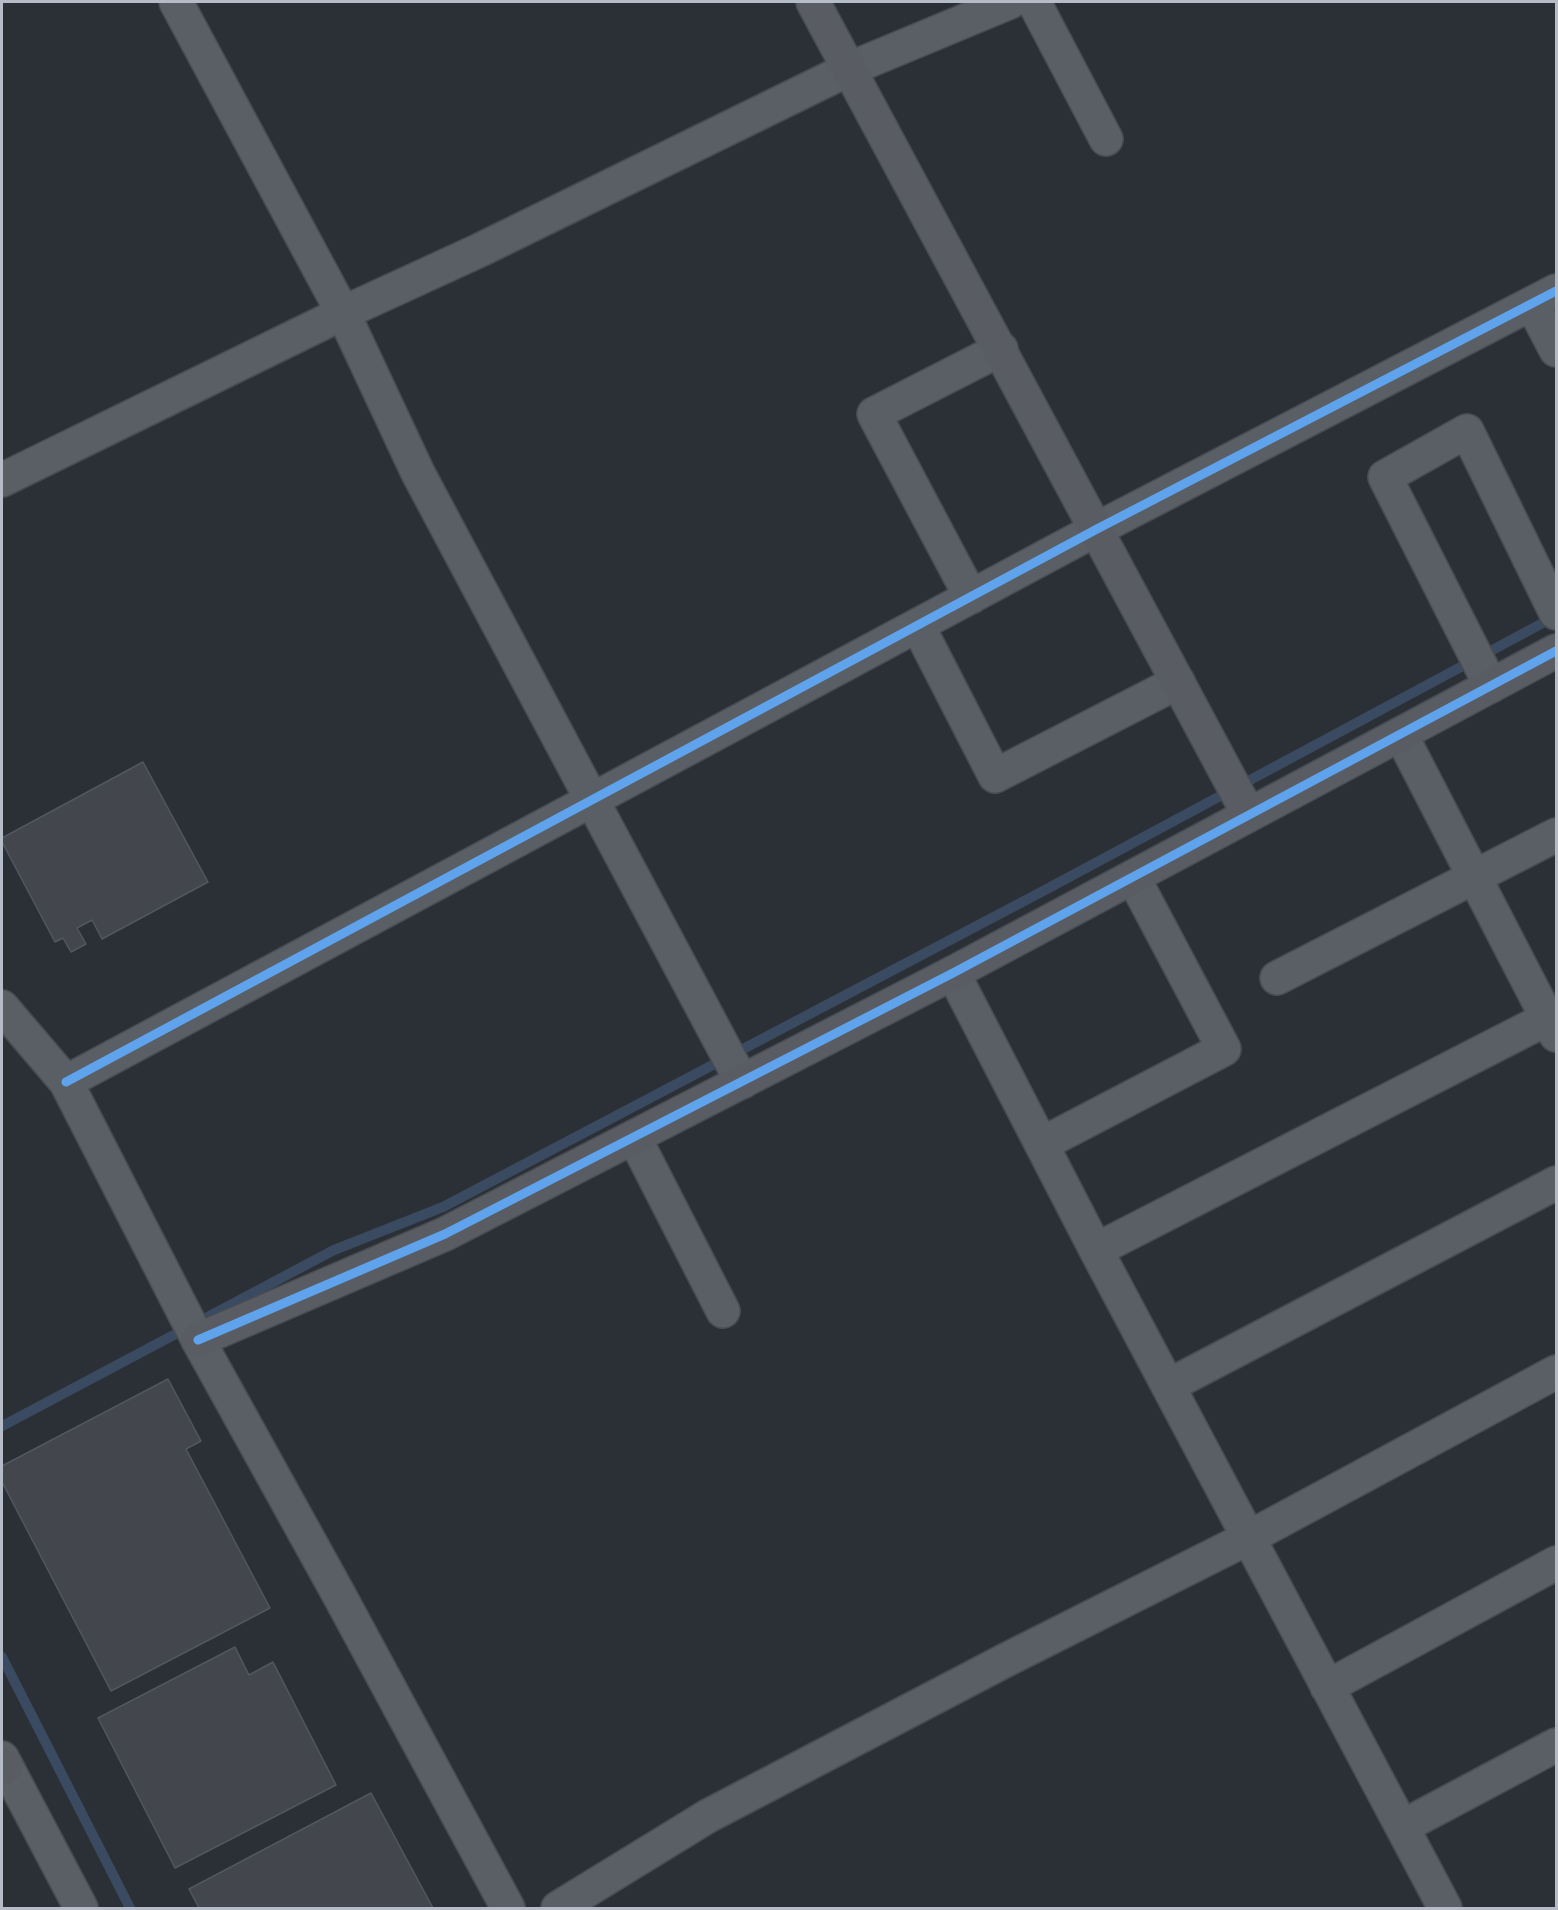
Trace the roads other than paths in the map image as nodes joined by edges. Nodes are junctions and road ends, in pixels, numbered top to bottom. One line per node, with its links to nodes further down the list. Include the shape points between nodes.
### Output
1 (176, 2): 8 (street)
2 (813, 2): 5 (street)
3 (1010, 2): 5 (street)
4 (1034, 2): 6 (street)
5 (849, 69): 8 (street); 9 (street)
6 (1106, 139)
7 (1544, 298): 10 (street); 12 (street)
8 (343, 313): 11 (street); 20 (street, via 418,473)
9 (1000, 349): 12 (street); 13 (street, via 874,414)
10 (1557, 350)
11 (2, 480)
12 (1097, 529): 13 (street); 17 (street)
13 (971, 597): 15 (street)
14 (1557, 613): 18 (street, via 1467,431 1385,477)
15 (918, 626): 17 (street, via 994,776); 20 (street)
16 (1557, 651): 18 (street)
17 (1178, 682): 21 (street)
18 (1491, 686): 19 (street)
19 (1401, 735): 21 (street); 24 (street)
20 (593, 799): 29 (street); 30 (street)
21 (1249, 814): 23 (street)
22 (1557, 835): 24 (street)
23 (1133, 877): 25 (street); 32 (street, via 1224,1049)
24 (1474, 877): 26 (street); 28 (street)
25 (953, 973): 30 (street); 32 (street)
26 (1277, 978)
27 (2, 1007): 29 (street)
28 (1554, 1022): 34 (street)
29 (66, 1082): 36 (street)
30 (742, 1082): 31 (street)
31 (634, 1137): 35 (street); 36 (street, via 445,1234)
32 (1041, 1144): 34 (street)
33 (1557, 1183): 38 (street)
34 (1096, 1250): 38 (street)
35 (723, 1311)
36 (198, 1340): 46 (street)
37 (1557, 1372): 39 (street)
38 (1168, 1386): 39 (street)
39 (1248, 1538): 41 (street); 47 (street, via 708,1816)
40 (1557, 1563): 41 (street)
41 (1327, 1687): 44 (street)
42 (1557, 1745): 44 (street)
43 (3, 1764): 45 (street)
44 (1402, 1827): 48 (street)
45 (81, 1908)
46 (508, 1908)
47 (558, 1908)
48 (1445, 1908)

